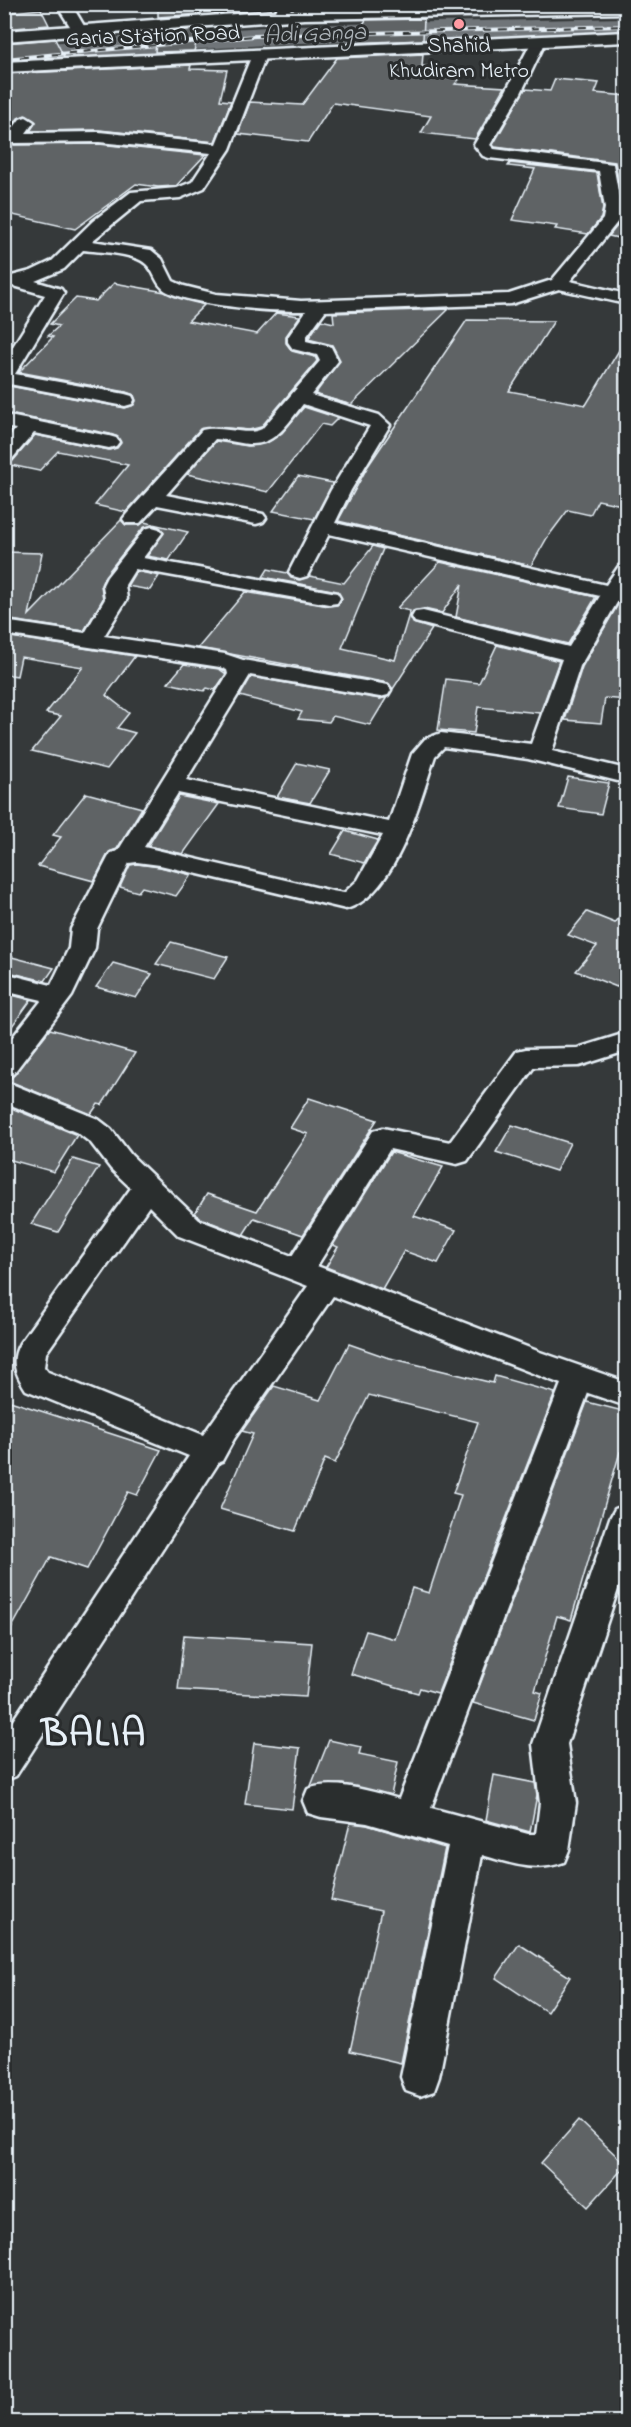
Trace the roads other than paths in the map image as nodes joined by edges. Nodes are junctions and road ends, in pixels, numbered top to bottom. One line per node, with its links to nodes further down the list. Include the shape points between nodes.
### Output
1 (63, 4): 4 (street)
2 (627, 8): 3 (street)
3 (283, 10): 4 (street)
4 (80, 31): 5 (street)
5 (47, 33): 6 (street); 10 (street)
6 (4, 36)
7 (627, 37): 8 (street, Garia Station Road)
8 (538, 41): 9 (street, Garia Station Road); 16 (street, via 482,145 489,153 607,167 611,220)
9 (259, 55): 10 (street, Garia Station Road); 13 (street)
10 (53, 63): 11 (street, Garia Station Road)
11 (4, 67)
12 (26, 122): 13 (street, via 14,138 111,138)
13 (222, 149): 14 (street, via 198,185 180,193 137,196)
14 (79, 244): 15 (street, via 58,265); 18 (street, via 145,254 156,263 166,284 196,295 280,306)
15 (9, 282): 19 (street, via 55,293)
16 (558, 284): 17 (street); 18 (street, via 511,299)
17 (627, 300)
18 (320, 305): 20 (street, via 297,336 297,342 324,351 330,361)
19 (4, 377): 21 (street)
20 (299, 397): 26 (street, via 263,438 227,432 209,434); 29 (street, via 372,419 380,425)
21 (125, 400)
22 (4, 422): 23 (street)
23 (29, 426): 24 (street); 25 (street)
24 (109, 442)
25 (4, 456)
26 (152, 498): 27 (street); 28 (street)
27 (256, 518)
28 (133, 519)
29 (323, 526): 33 (street); 34 (street)
30 (152, 533): 31 (street)
31 (129, 562): 35 (street); 38 (street, via 114,585 117,599)
32 (627, 570): 34 (street)
33 (300, 572)
34 (613, 593): 39 (street)
35 (329, 598)
36 (423, 617): 39 (street)
37 (4, 627): 38 (street)
38 (91, 640): 40 (street)
39 (574, 655): 42 (street, via 544,746)
40 (238, 666): 41 (street); 44 (street, via 239,674)
41 (380, 690)
42 (533, 753): 43 (street); 45 (street, via 441,740 433,744 424,754)
43 (627, 776)
44 (171, 784): 45 (street); 46 (street)
45 (398, 831): 46 (street, via 368,885 346,901 160,857)
46 (127, 856): 48 (street, via 116,863 93,910 84,929 78,961)
47 (4, 982): 48 (street)
48 (59, 996): 50 (street)
49 (627, 1042): 53 (street, via 579,1057 526,1058 458,1154 383,1138)
50 (4, 1067)
51 (4, 1090): 52 (street, via 88,1126)
52 (147, 1187): 53 (street, via 189,1228); 56 (street, via 31,1351 29,1369 37,1381)
53 (313, 1276): 54 (street); 56 (street)
54 (579, 1377): 55 (street); 60 (street)
55 (627, 1394)
56 (211, 1452): 58 (street)
57 (627, 1518): 61 (street, via 550,1744 558,1803 551,1851 528,1851)
58 (4, 1765)
59 (321, 1801): 60 (street, via 367,1807)
60 (408, 1819): 61 (street)
61 (468, 1835): 62 (street)
62 (420, 2077)

